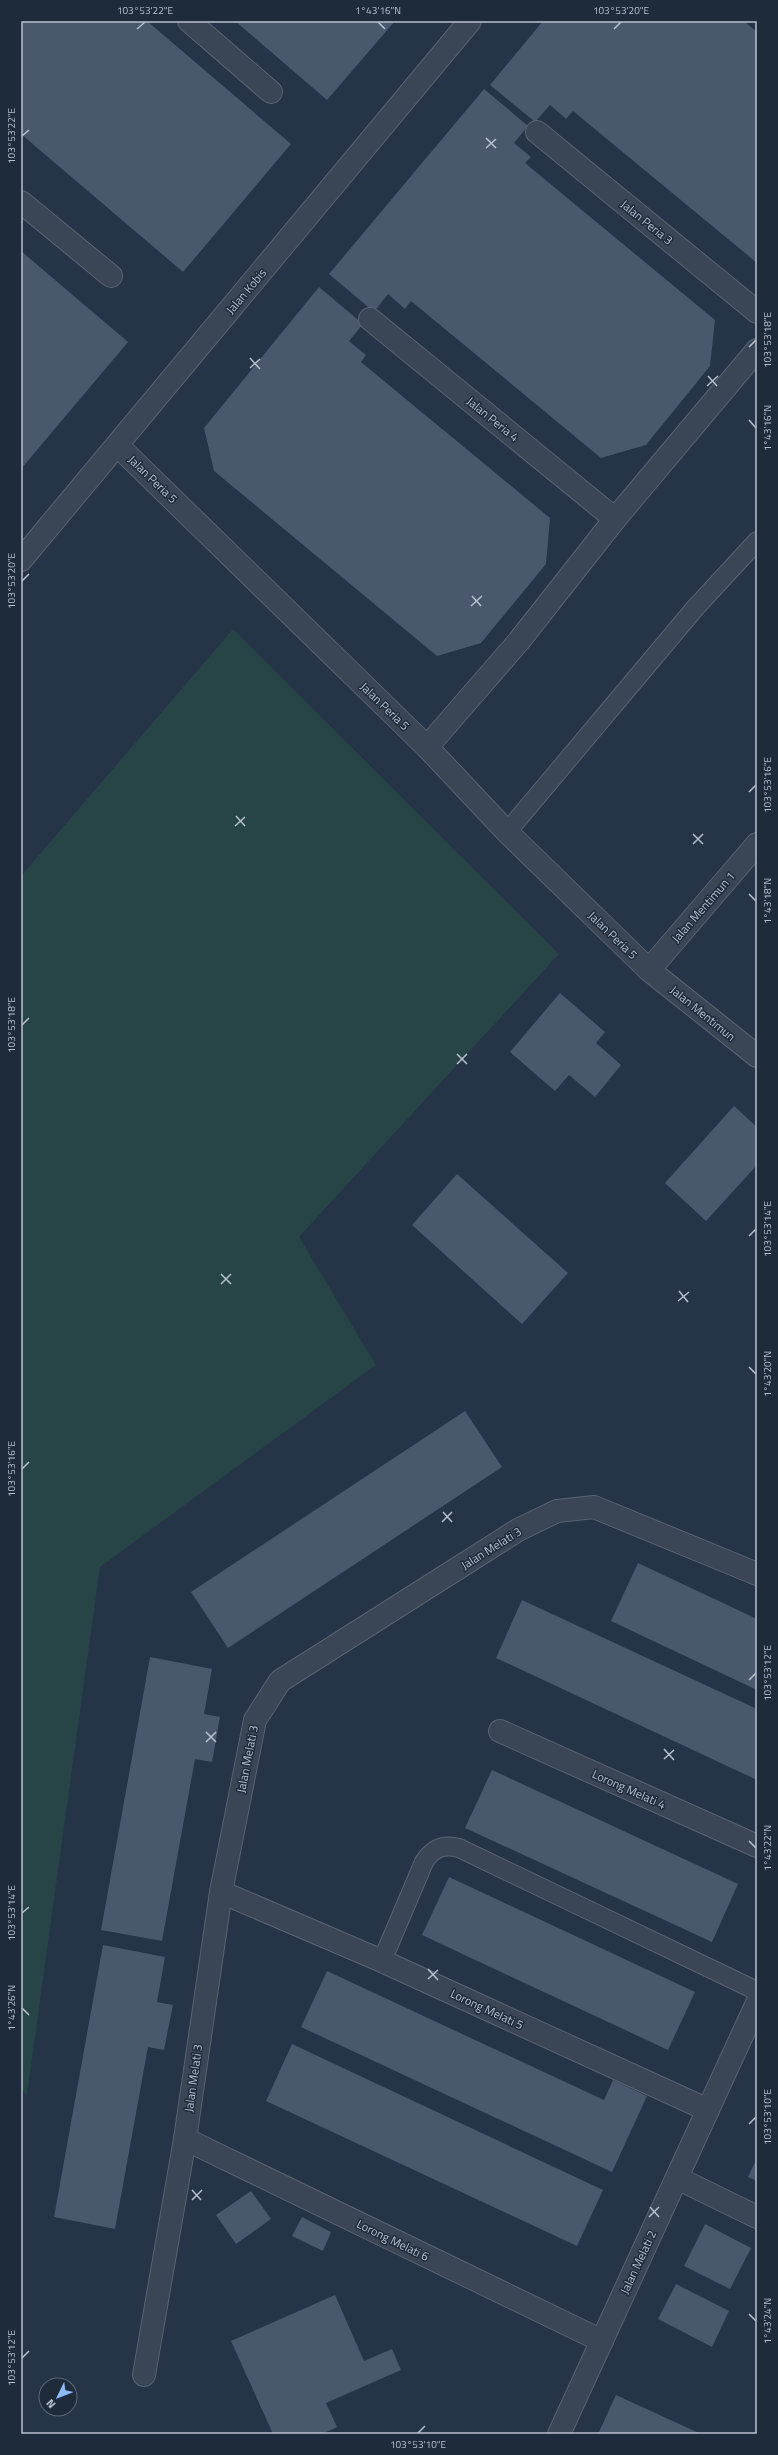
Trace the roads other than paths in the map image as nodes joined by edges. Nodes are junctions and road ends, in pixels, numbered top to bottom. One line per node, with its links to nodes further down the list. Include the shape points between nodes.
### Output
1 (189, 21): 3 (street)
2 (470, 21): 10 (street, Jalan Kobis)
3 (271, 92)
4 (537, 132): 7 (street, Jalan Peria 3)
5 (21, 202): 6 (street)
6 (112, 276)
7 (757, 312)
8 (370, 319): 11 (street, Jalan Peria 4)
9 (757, 350): 11 (street)
10 (117, 445): 13 (street, Jalan Kobis); 14 (street, Jalan Peria 5)
11 (615, 519): 14 (street, via 519,641)
12 (757, 541): 15 (lane, via 696,607)
13 (21, 560)
14 (427, 747): 15 (street, Jalan Peria 5)
15 (507, 832): 17 (street, Jalan Peria 5)
16 (757, 844): 17 (street, Jalan Mentimun 1)
17 (649, 970): 18 (street, Jalan Mentimun)
18 (757, 1056)
19 (757, 1574): 22 (street, Jalan Melati 3, via 594,1507 557,1511 518,1530 280,1681 255,1720)
20 (500, 1731): 21 (street, Lorong Melati 4)
21 (757, 1846)
22 (220, 1892): 23 (street, Lorong Melati 5); 27 (street, Jalan Melati 3)
23 (382, 1961): 24 (lane, via 424,1862 434,1850 449,1846 459,1848); 26 (street, Lorong Melati 5)
24 (757, 1991)
25 (757, 2003): 26 (street, Jalan Melati 2)
26 (708, 2110): 28 (street, Jalan Melati 2)
27 (185, 2139): 30 (street, Lorong Melati 6); 31 (street, Jalan Melati 3)
28 (677, 2178): 29 (street); 30 (street, Jalan Melati 2)
29 (757, 2217)
30 (602, 2341): 32 (street, Jalan Melati 2)
31 (144, 2375)
32 (560, 2434)

